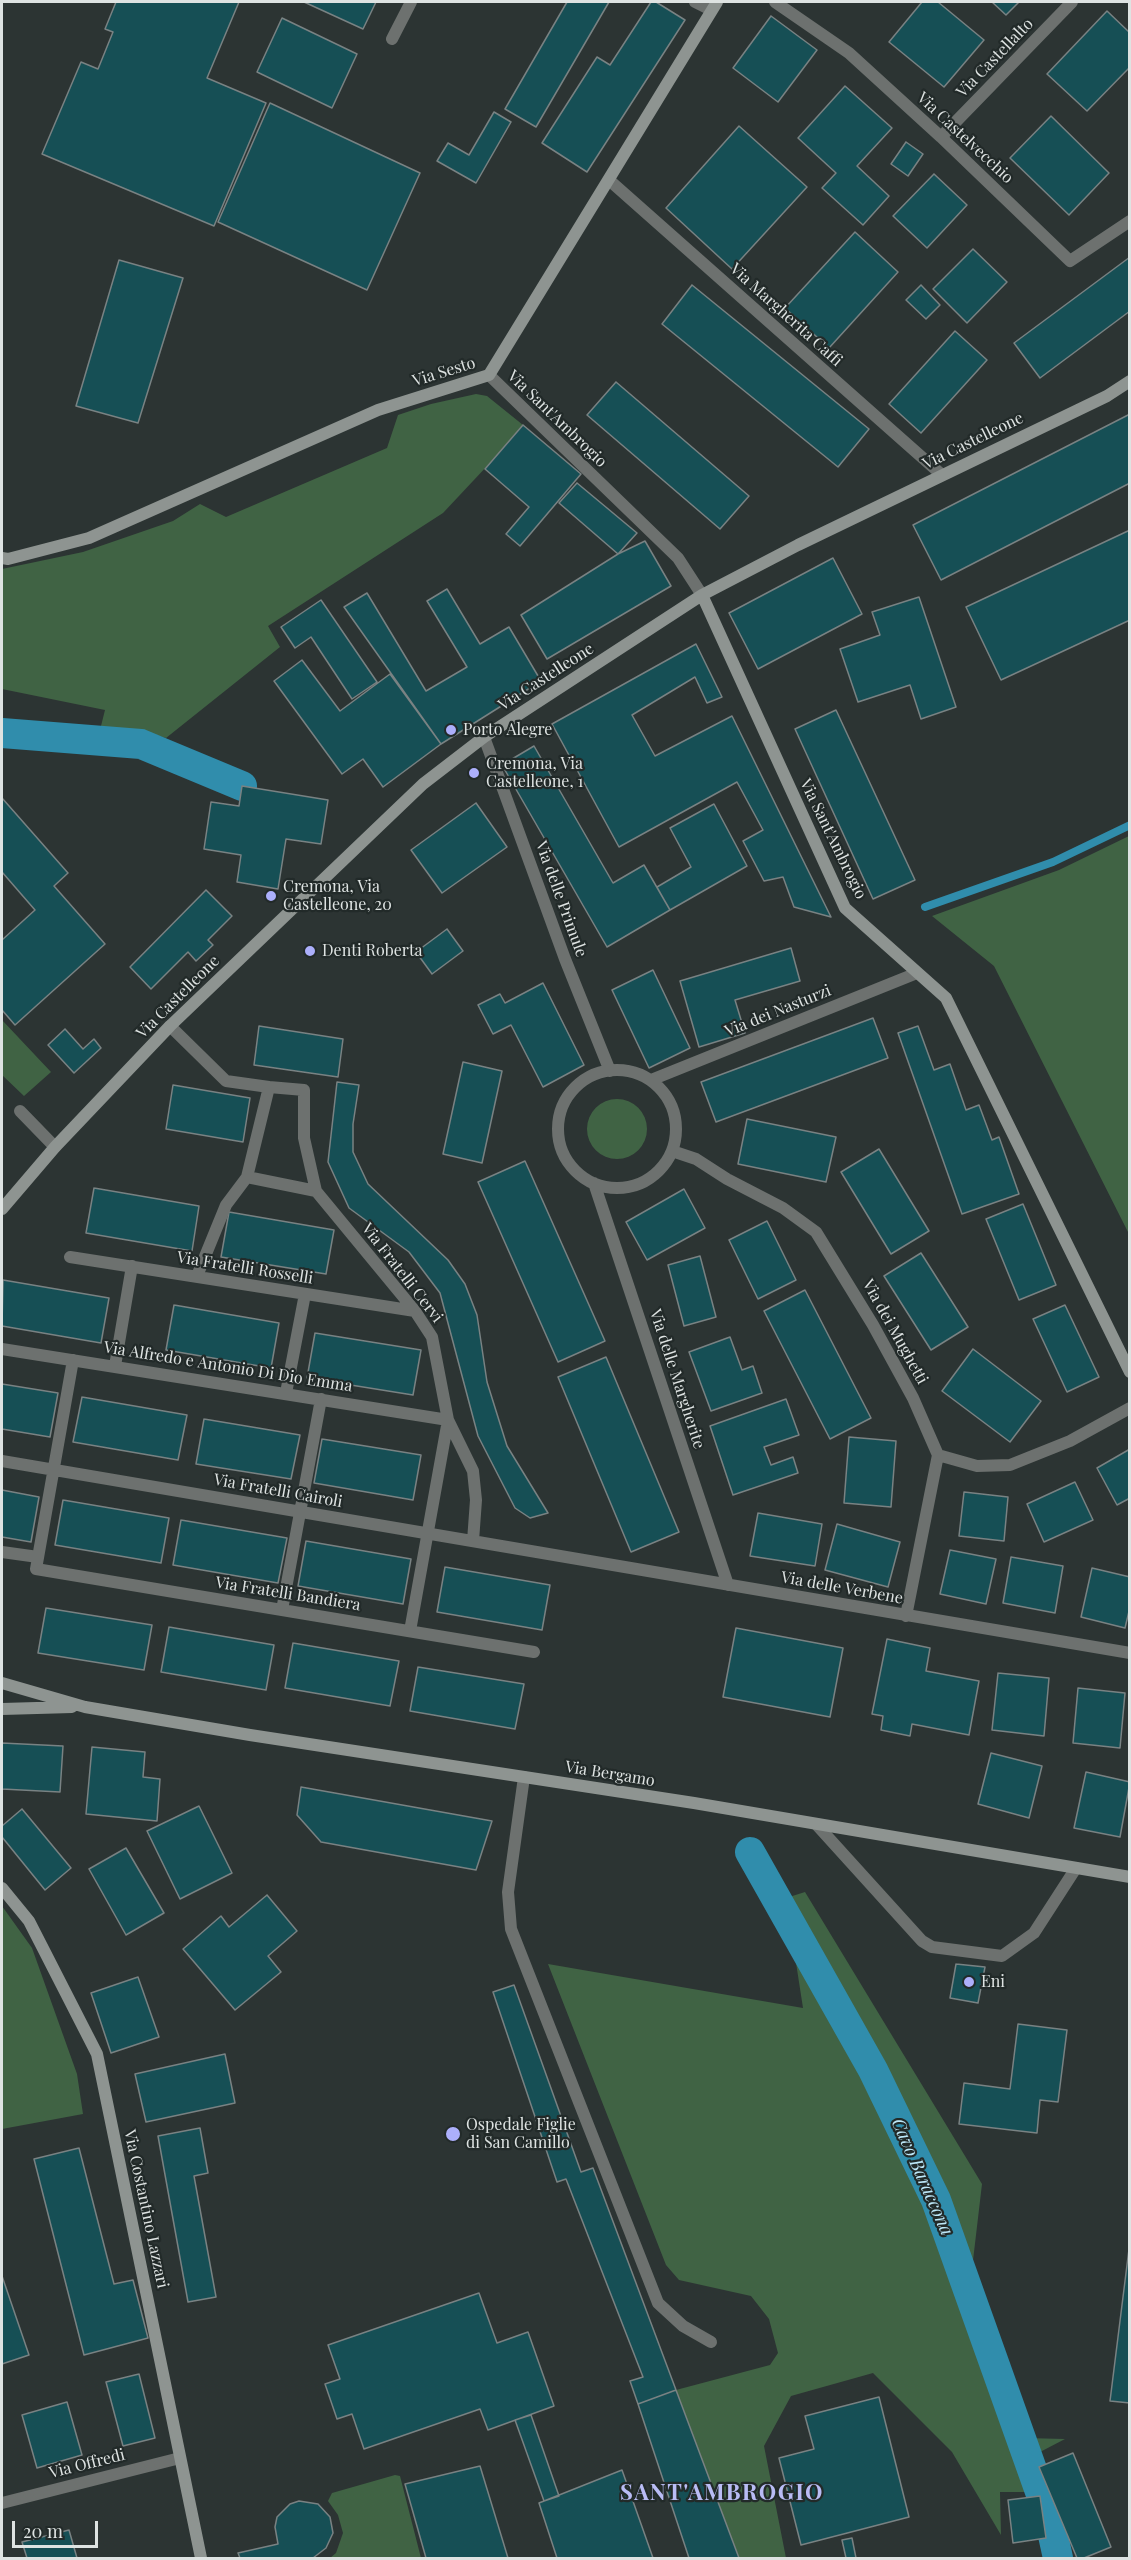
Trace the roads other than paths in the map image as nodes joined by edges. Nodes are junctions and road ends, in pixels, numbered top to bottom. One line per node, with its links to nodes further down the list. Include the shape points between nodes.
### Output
1 (411, 2): 6 (street)
2 (694, 2): 5 (street)
3 (775, 2): 7 (street, Via Castelvecchio, via 849,54)
4 (1072, 2): 7 (street, Via Castellalto)
5 (714, 6): 8 (main road, Via Sesto)
6 (392, 39)
7 (941, 137): 9 (street, Via Castelvecchio, via 1070,261)
8 (609, 180): 10 (main road, Via Sesto); 12 (street, Via Margherita Caffi)
9 (1130, 220)
10 (489, 375): 13 (main road, Via Sesto, via 378,410 89,538); 14 (street, Via Sant'Ambrogio, via 678,558)
11 (1130, 381): 12 (main road, Via Castelleone, via 1107,396)
12 (942, 475): 14 (main road, Via Castelleone)
13 (2, 558)
14 (702, 595): 15 (main road, Via Castelleone); 16 (main road, Via Sant'Ambrogio, via 845,908)
15 (484, 737): 17 (main road, Via Castelleone, via 423,784); 18 (street, Via delle Primule)
16 (917, 973): 19 (street, Via dei Nasturzi); 36 (main road, Via Sant'Ambrogio, via 946,998)
17 (170, 1026): 20 (street, Via Fratelli Cervi, via 226,1081); 22 (main road, Via Castelleone)
18 (609, 1071): 19 (street, via 626,1070); 25 (street, via 576,1085 560,1113 557,1133 565,1159 583,1178)
19 (651, 1080): 23 (street, via 668,1099 676,1125)
20 (269, 1087): 24 (street); 26 (street, Via Fratelli Cervi, via 304,1090 304,1138)
21 (20, 1111): 22 (street)
22 (55, 1147): 27 (main road, Via Castelleone)
23 (672, 1151): 25 (street, via 657,1173 634,1186 608,1188); 41 (street, Via dei Mughetti, via 696,1159 783,1208 816,1232 913,1398)
24 (246, 1177): 26 (street); 30 (street, via 226,1205)
25 (594, 1183): 50 (street, Via delle Margherite)
26 (316, 1191): 32 (street, Via Fratelli Cervi)
27 (2, 1209)
28 (70, 1257): 29 (street, Via Fratelli Rosselli)
29 (132, 1266): 30 (street, Via Fratelli Rosselli); 35 (street)
30 (197, 1276): 31 (street, Via Fratelli Rosselli)
31 (305, 1294): 32 (street, Via Fratelli Rosselli); 37 (street)
32 (415, 1311): 40 (street, Via Fratelli Cervi, via 432,1337)
33 (2, 1349): 34 (street, Via Alfredo e Antonio Di Dio Emma)
34 (73, 1360): 35 (street, Via Alfredo e Antonio Di Dio Emma); 43 (street)
35 (115, 1366): 37 (street, Via Alfredo e Antonio Di Dio Emma)
36 (1130, 1372)
37 (286, 1393): 38 (street, Via Alfredo e Antonio Di Dio Emma)
38 (321, 1399): 40 (street, Via Alfredo e Antonio Di Dio Emma); 44 (street)
39 (1130, 1408): 41 (street, via 1070,1441 1010,1465 978,1466)
40 (448, 1420): 45 (street, Via Fratelli Cervi); 46 (street, Via Fratelli Cervi, via 473,1471)
41 (938, 1455): 52 (street)
42 (2, 1461): 43 (street, Via Fratelli Cairoli)
43 (54, 1470): 44 (street, Via Fratelli Cairoli); 49 (street)
44 (300, 1512): 45 (street, Via Fratelli Cairoli); 51 (street)
45 (428, 1534): 46 (street, Via Fratelli Cairoli); 53 (street, Via Fratelli Cervi)
46 (473, 1541): 48 (street, Via Fratelli Cairoli)
47 (2, 1552): 49 (street, Via Fratelli Bandiera)
48 (550, 1555): 50 (street, Via delle Verbene)
49 (37, 1563): 51 (street, Via Fratelli Bandiera)
50 (728, 1585): 52 (street, Via delle Verbene)
51 (282, 1610): 53 (street, Via Fratelli Bandiera)
52 (906, 1616): 55 (street, Via delle Verbene)
53 (411, 1631): 54 (street, Via Fratelli Bandiera)
54 (534, 1652)
55 (1130, 1653)
56 (2, 1683): 57 (main road, Via Bergamo)
57 (85, 1707): 58 (main road, Via Bergamo); 59 (main road, Via Bergamo)
58 (2, 1709)
59 (524, 1777): 60 (main road, Via Bergamo); 64 (street, via 507,1892 511,1929 658,2302 683,2326)
60 (816, 1824): 61 (main road, Via Bergamo); 61 (street, via 922,1941 932,1947 1002,1956 1034,1934)
61 (1076, 1868): 62 (main road, Via Bergamo)
62 (1130, 1877)
63 (2, 1888): 65 (main road, Via Costantino Lazzari, via 30,1921 97,2054)
64 (711, 2342)
65 (180, 2458): 66 (street, Via Offredi); 67 (main road, Via Costantino Lazzari)
66 (2, 2503)
67 (201, 2559)

